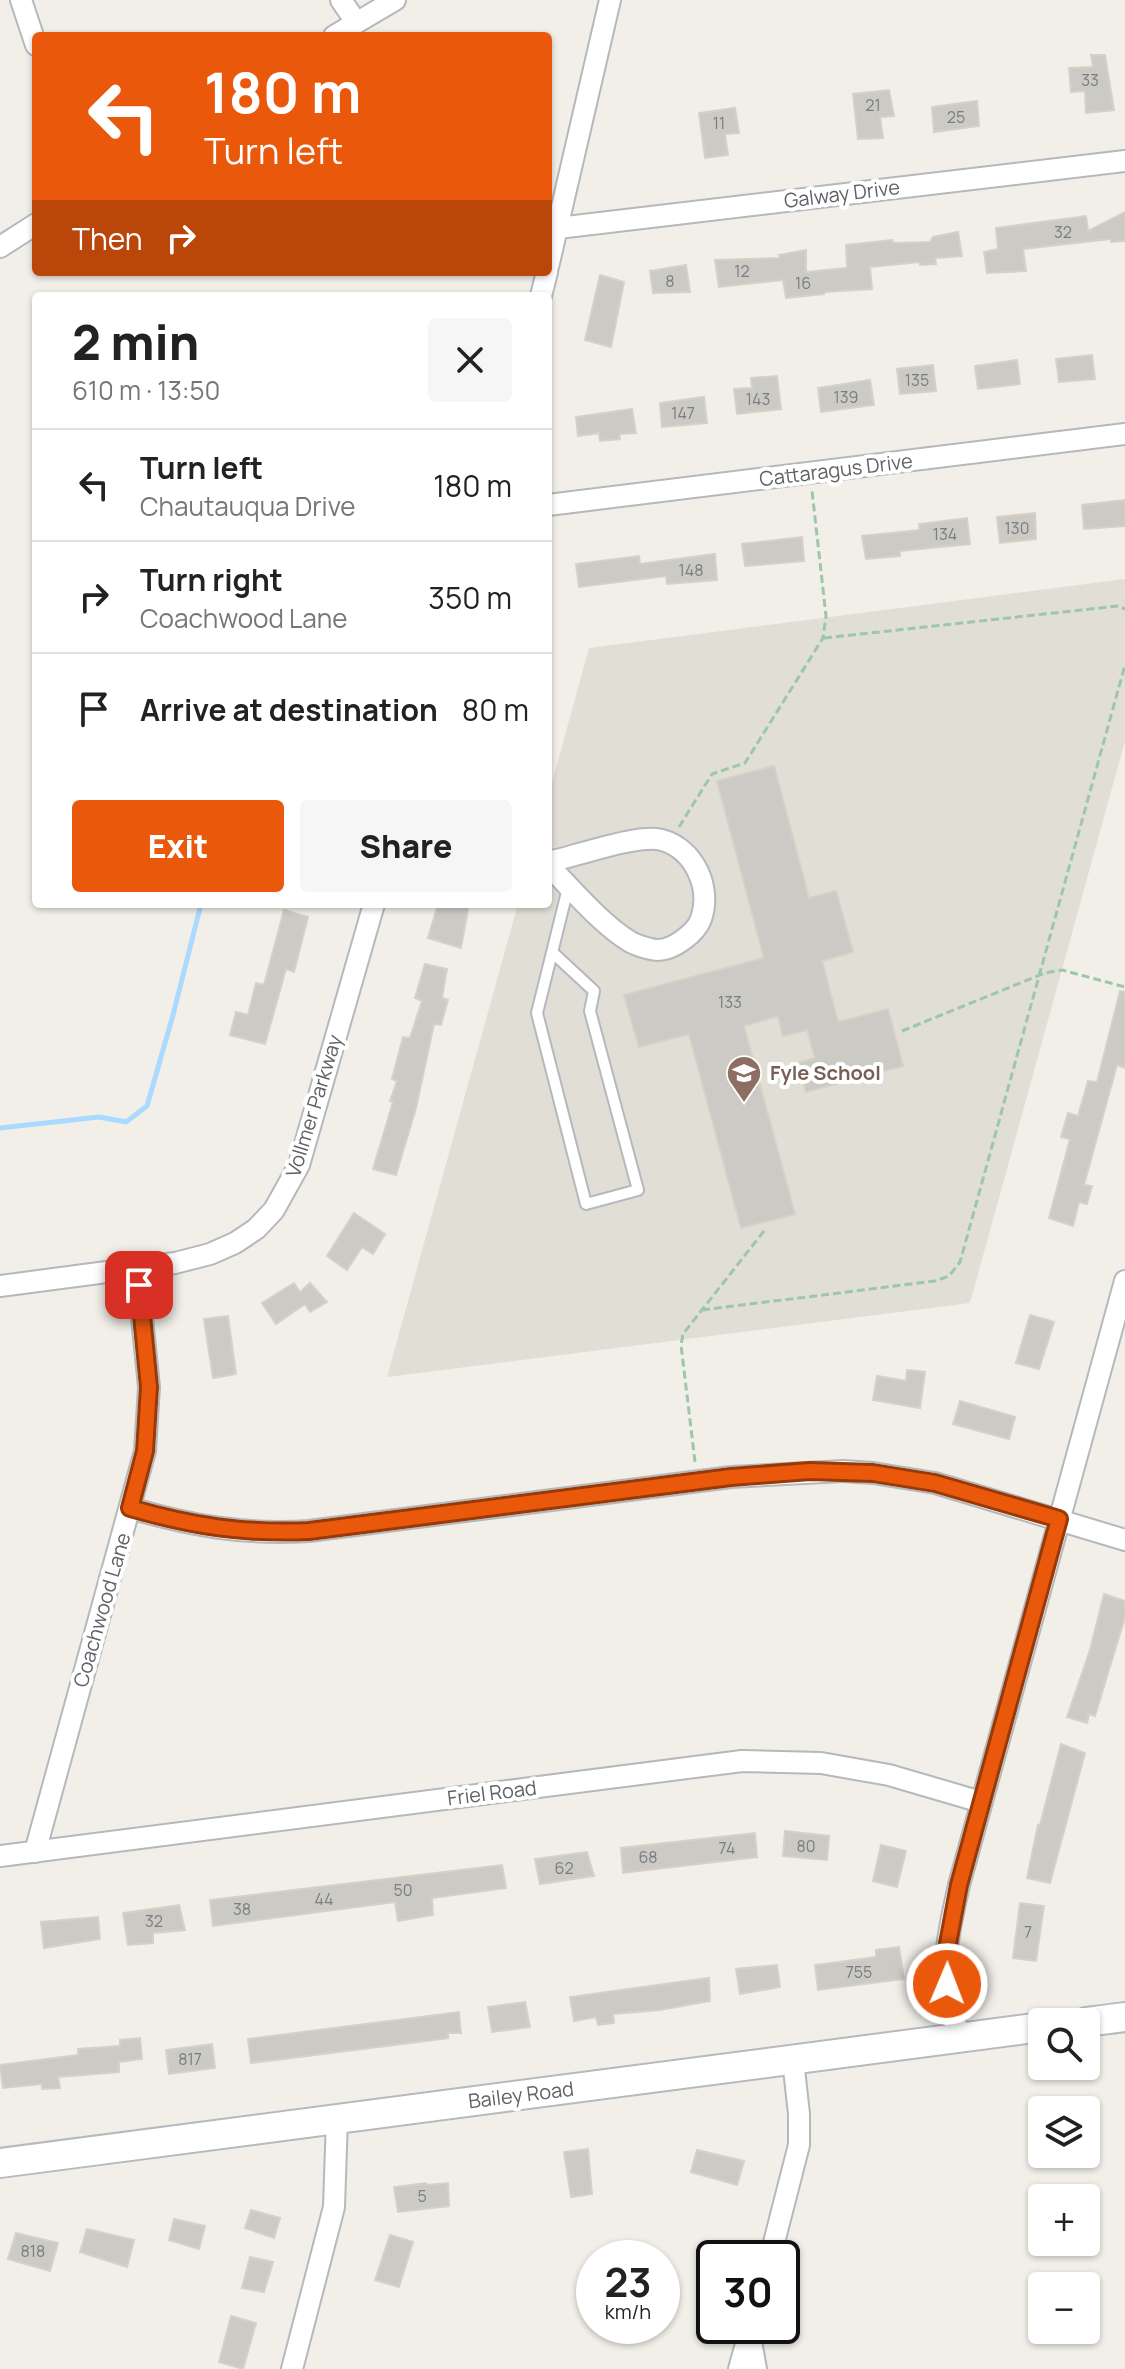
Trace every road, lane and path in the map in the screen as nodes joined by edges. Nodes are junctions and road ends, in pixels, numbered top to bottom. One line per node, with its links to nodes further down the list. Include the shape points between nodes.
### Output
1 (21, 0): 7 (street)
2 (341, 0): 5 (street)
3 (395, 0): 5 (street)
4 (610, 0): 10 (street)
5 (356, 22): 6 (street)
6 (340, 32)
7 (32, 35)
8 (1125, 161): 10 (street, Galway Drive)
9 (32, 227): 11 (street)
10 (558, 228): 12 (street)
11 (0, 247)
12 (552, 251)
13 (1125, 434): 15 (street, Cattaragus Drive)
14 (812, 491): 17 (path, via 826,616)
15 (552, 505)
16 (1125, 609): 17 (path)
17 (823, 638): 19 (path, via 745,763 712,774)
18 (1125, 665): 25 (path)
19 (679, 827)
20 (552, 863): 22 (street, via 634,840 660,839 684,851 697,866 701,920 684,939 658,950 630,942)
21 (552, 868): 22 (street)
22 (569, 886): 24 (lane)
23 (373, 908): 29 (street, Vollmer Parkway, via 307,1142 288,1189 256,1229 235,1243 210,1254)
24 (552, 952): 24 (lane, via 594,991 590,1011 638,1190 586,1204 537,1013)
25 (1042, 974): 26 (path, via 1062,970); 27 (path); 32 (path, via 960,1262 949,1276)
26 (1125, 987)
27 (902, 1031)
28 (764, 1231): 32 (path)
29 (137, 1269): 31 (street, Vollmer Parkway); 34 (street, Coachwood Lane, via 149,1387 145,1451)
30 (1125, 1281): 35 (street)
31 (0, 1286)
32 (702, 1310): 33 (path, via 681,1345)
33 (697, 1481): 34 (street, via 278,1533 220,1530); 35 (street, via 810,1471 873,1473 935,1483)
34 (130, 1508): 38 (street, Coachwood Lane)
35 (1059, 1519): 36 (street); 37 (street)
36 (1125, 1540)
37 (981, 1802): 38 (street, Friel Road, via 889,1775 821,1763 742,1761); 43 (street, via 946,1954 951,2015)
38 (35, 1852): 39 (street, Friel Road)
39 (0, 1856)
40 (1125, 2017): 41 (street)
41 (1100, 2020)
42 (1028, 2029): 43 (street, Bailey Road)
43 (963, 2037): 44 (street, Bailey Road)
44 (793, 2060): 45 (street, Bailey Road); 47 (street, via 799,2145)
45 (337, 2118): 46 (street, Bailey Road); 50 (street, via 334,2207)
46 (0, 2163)
47 (775, 2240)
48 (746, 2344): 51 (street)
49 (752, 2344): 52 (street)
50 (292, 2369)
51 (739, 2369)
52 (756, 2369)

